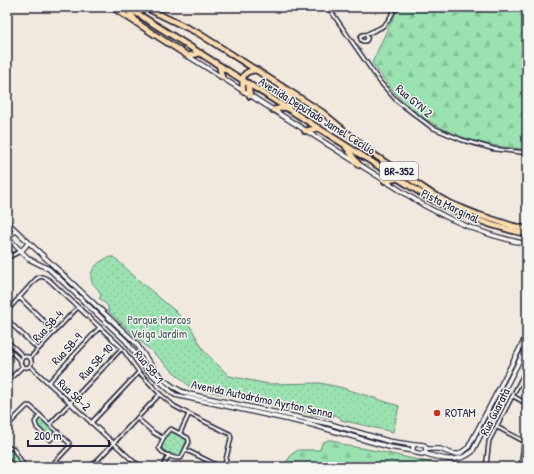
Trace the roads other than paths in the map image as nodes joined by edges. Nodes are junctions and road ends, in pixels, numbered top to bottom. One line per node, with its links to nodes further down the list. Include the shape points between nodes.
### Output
1 (112, 7): 6 (highway)
2 (125, 7): 6 (highway); 8 (highway, Avenida Deputado Jamel Cecilio / BR-352)
3 (144, 7): 11 (highway, BR-352, via 198,33)
4 (328, 7): 23 (street, Rua GYN 2, via 380,82 397,101 431,126 468,142)
5 (396, 7): 7 (street, via 383,26)
6 (138, 24): 9 (highway)
7 (366, 35)
8 (201, 53): 9 (highway); 10 (highway, Avenida Deputado Jamel Cecilio / BR-352)
9 (188, 56): 12 (street, Pista Marginal)
10 (219, 65): 12 (highway); 13 (highway, Avenida Deputado Jamel Cecilio / BR-352)
11 (257, 70): 13 (highway, via 248,72); 15 (highway, Avenida Deputado Jamel Cecilio / BR-352)
12 (222, 77): 16 (street, Pista Marginal)
13 (242, 80): 14 (highway, Avenida Deputado Jamel Cecilio / BR-352); 16 (highway)
14 (248, 83): 17 (highway); 18 (highway, Avenida Deputado Jamel Cecilio / BR-352)
15 (285, 88): 18 (highway, via 291,99 290,105); 28 (highway, Avenida Deputado Jamel Cecilio / BR-352, via 322,112 373,154 431,193 479,215)
16 (243, 91): 17 (street, Pista Marginal)
17 (250, 96): 19 (street, Pista Marginal)
18 (286, 108): 19 (highway); 20 (highway, Avenida Deputado Jamel Cecilio / BR-352)
19 (273, 110): 21 (street, Pista Marginal)
20 (319, 128): 21 (highway); 22 (highway, Avenida Deputado Jamel Cecilio / BR-352)
21 (305, 130): 24 (street, Pista Marginal)
22 (345, 146): 24 (highway); 25 (highway, Avenida Deputado Jamel Cecilio / BR-352)
23 (527, 154)
24 (359, 165): 26 (street, Pista Marginal)
25 (399, 178): 26 (highway); 30 (highway, Avenida Deputado Jamel Cecilio / BR-352, via 446,207 478,221)
26 (385, 181): 33 (street, Pista Marginal, via 453,221 494,237)
27 (7, 222): 29 (street, Avenida Autodrómo Ayrton Senna)
28 (527, 229)
29 (16, 230): 31 (street); 32 (street, Avenida Autodrómo Ayrton Senna)
30 (527, 234)
31 (7, 239): 34 (street, Avenida Autodrómo Ayrton Senna)
32 (28, 242): 34 (street); 61 (street, Avenida Autodrómo Ayrton Senna, via 136,342 151,366 170,384 182,392)
33 (527, 244)
34 (21, 250): 35 (street); 62 (street, Avenida Autodrómo Ayrton Senna, via 36,264 49,269 126,341 147,370 169,391 180,397)
35 (7, 258)
36 (19, 297): 37 (street, Rua SB-1, via 40,276); 38 (street, Rua SB-1); 41 (street)
37 (78, 307): 40 (street, Rua SB-1); 41 (street, Rua SB-4)
38 (7, 311)
39 (7, 320): 47 (street)
40 (100, 327): 46 (street, Rua SB-1); 56 (street, Rua SB-9)
41 (55, 332): 47 (street, Rua SB-4)
42 (527, 335): 76 (street, Avenida Autodrómo Ayrton Senna, via 468,448 459,454)
43 (7, 341): 48 (street)
44 (527, 346): 80 (street, Avenida Autodrómo Ayrton Senna, via 472,452 454,460)
45 (7, 348): 50 (street)
46 (122, 348): 54 (street, Rua SB-1); 59 (street, Rua SB-10)
47 (38, 349): 49 (street, Rua SB-4)
48 (24, 357): 49 (street); 50 (street)
49 (30, 358): 52 (street)
50 (21, 361): 51 (street)
51 (23, 366): 52 (street); 55 (street)
52 (30, 366): 56 (street, Rua SB-2)
53 (527, 368): 58 (street, Rua Guarata)
54 (139, 372): 57 (street, Rua SB-1); 66 (street)
55 (7, 382)
56 (48, 383): 59 (street, Rua SB-2)
57 (160, 394): 63 (street, Rua SB-1); 65 (street)
58 (513, 396): 60 (street); 69 (street, Rua Guarata)
59 (70, 403): 66 (street, Rua SB-2); 67 (street, Rua SB-10)
60 (527, 404)
61 (242, 405): 62 (street); 75 (street, Avenida Autodrómo Ayrton Senna)
62 (240, 410): 79 (street, Avenida Autodrómo Ayrton Senna)
63 (189, 414): 71 (street); 92 (street, Rua SB-1, via 230,434)
64 (40, 415): 67 (street); 68 (street, via 27,406); 70 (street, via 35,422 37,428 50,440)
65 (137, 418): 72 (street); 73 (street)
66 (91, 422): 73 (street, Rua SB-2)
67 (50, 424): 70 (street)
68 (7, 426)
69 (497, 427): 74 (street); 93 (street, Rua Guarata, via 489,441)
70 (58, 432): 88 (street, via 69,443 69,447)
71 (180, 433): 72 (street, via 171,429); 78 (street, via 188,438)
72 (163, 438): 81 (street, via 159,448)
73 (113, 443): 83 (street, Rua SB-2); 85 (street)
74 (526, 443): 94 (street)
75 (414, 445): 76 (street, Avenida Autodrómo Ayrton Senna, via 420,444); 79 (street)
76 (426, 448): 80 (street)
77 (7, 449): 87 (street, via 14,448 24,464)
78 (186, 450): 81 (street, via 181,458); 92 (street)
79 (413, 451): 80 (street, Avenida Autodrómo Ayrton Senna)
80 (424, 453)
81 (169, 455): 91 (street)
82 (7, 458): 84 (street)
83 (134, 462): 89 (street); 90 (street, Rua SB-2)
84 (8, 463): 86 (street)
85 (94, 466)
86 (13, 467)
87 (23, 467)
88 (50, 467)
89 (131, 467)
90 (143, 467)
91 (163, 467)
92 (222, 467)
93 (486, 467)
94 (521, 467)

